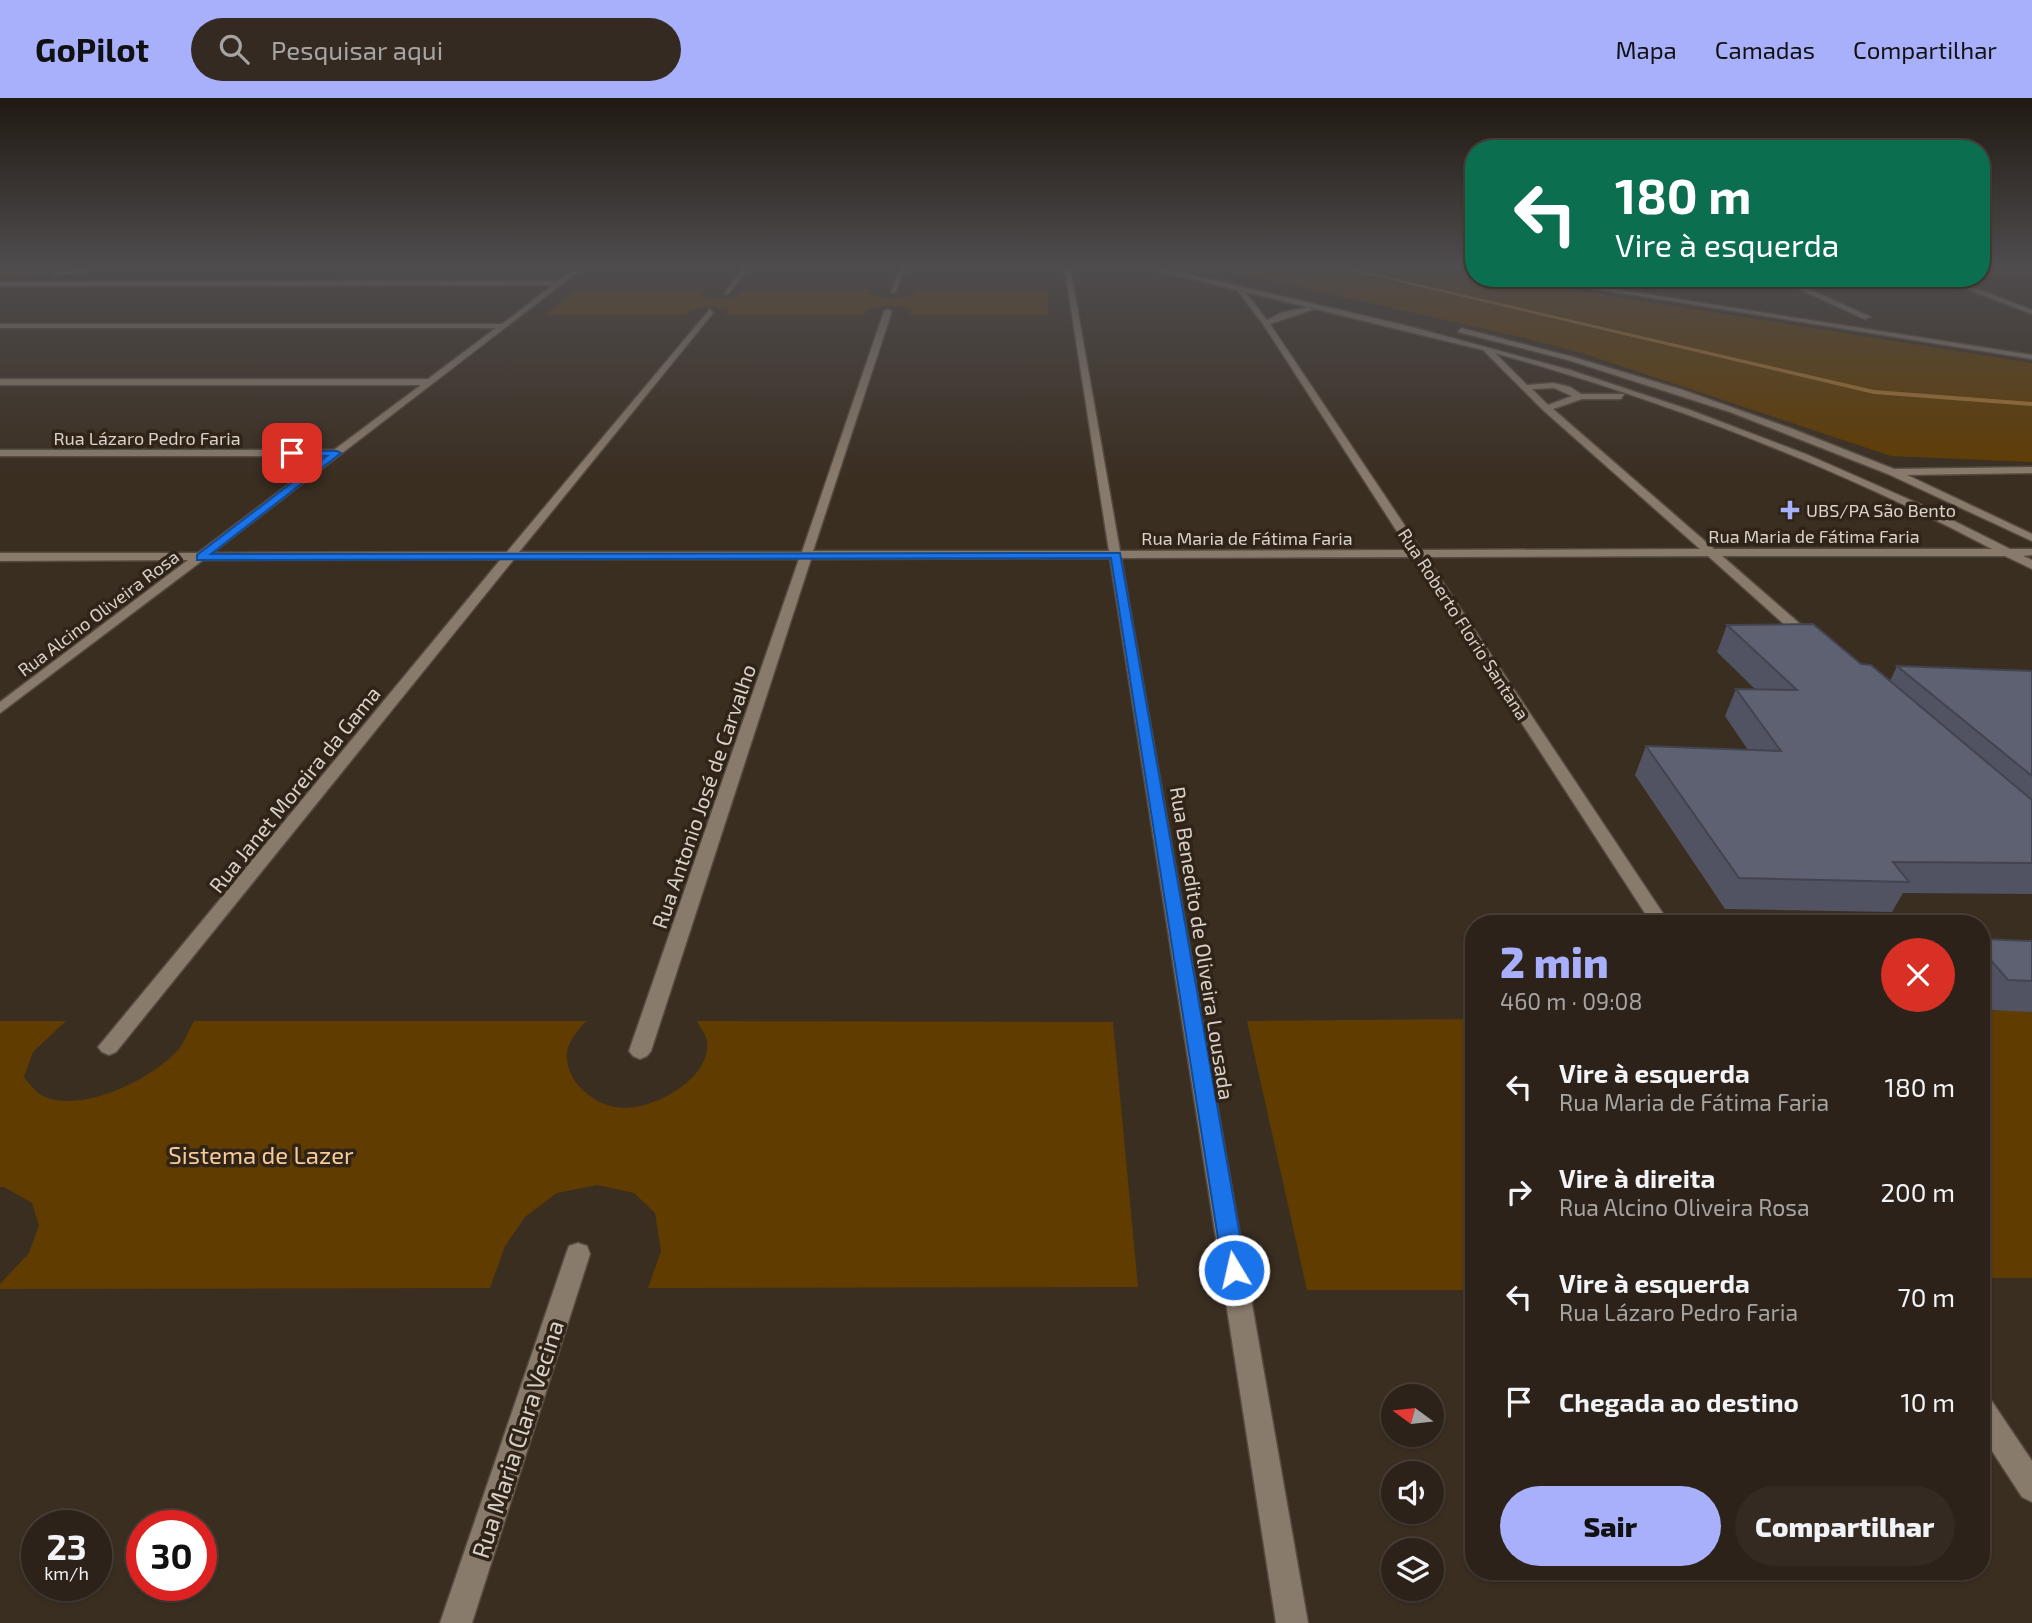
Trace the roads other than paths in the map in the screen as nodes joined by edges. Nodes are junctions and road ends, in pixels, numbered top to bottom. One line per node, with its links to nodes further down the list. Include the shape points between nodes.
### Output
1 (494, 335): 14 (street, Rua Alcino Oliveira Rosa)
2 (690, 335): 30 (street, Rua Janet Moreira da Gama)
3 (880, 335): 27 (street, Rua Antonio José de Carvalho)
4 (1079, 335): 28 (street, Rua Benedito de Oliveira Lousada)
5 (1274, 335): 29 (street, Rua Roberto Florio Santana)
6 (1429, 335): 11 (street)
7 (1481, 335): 22 (street, via 1576,360 1743,415)
8 (1891, 335): 10 (street)
9 (1909, 335): 10 (street)
10 (1920, 340): 12 (street)
11 (1485, 349): 15 (street); 17 (street)
12 (2032, 357)
13 (0, 382): 14 (street)
14 (431, 382): 20 (street, Rua Alcino Oliveira Rosa)
15 (1525, 388): 16 (street, via 1562,388); 18 (street)
16 (1579, 397): 17 (street); 18 (street)
17 (1648, 400): 24 (street, via 1809,459)
18 (1547, 409): 26 (street)
19 (0, 453): 20 (street, Rua Lázaro Pedro Faria)
20 (337, 453): 32 (street, Rua Alcino Oliveira Rosa)
21 (2032, 470): 22 (street)
22 (1890, 472): 23 (street)
23 (2032, 538)
24 (2009, 552): 25 (street, Rua Maria de Fátima Faria); 26 (street, Rua Maria de Fátima Faria); 33 (street)
25 (2032, 552)
26 (1711, 554): 29 (street, Rua Maria de Fátima Faria); 34 (street)
27 (807, 555): 28 (street, Rua Maria de Fátima Faria); 30 (street, Rua Maria de Fátima Faria); 38 (street, Rua Antonio José de Carvalho)
28 (1116, 555): 29 (street, Rua Maria de Fátima Faria); 43 (street, Rua Benedito de Oliveira Lousada)
29 (1418, 555): 36 (street, Rua Roberto Florio Santana)
30 (512, 556): 32 (street, Rua Maria de Fátima Faria); 37 (street, Rua Janet Moreira da Gama)
31 (0, 557): 32 (street, Rua Maria de Fátima Faria)
32 (200, 558): 35 (street, Rua Alcino Oliveira Rosa)
33 (2032, 565)
34 (1826, 654)
35 (0, 709)
36 (1655, 915)
37 (109, 1047)
38 (639, 1051)
39 (578, 1254): 42 (street, Rua Maria Clara Vecina)
40 (1990, 1423): 41 (street)
41 (2032, 1487)
42 (456, 1623)
43 (1292, 1623)

